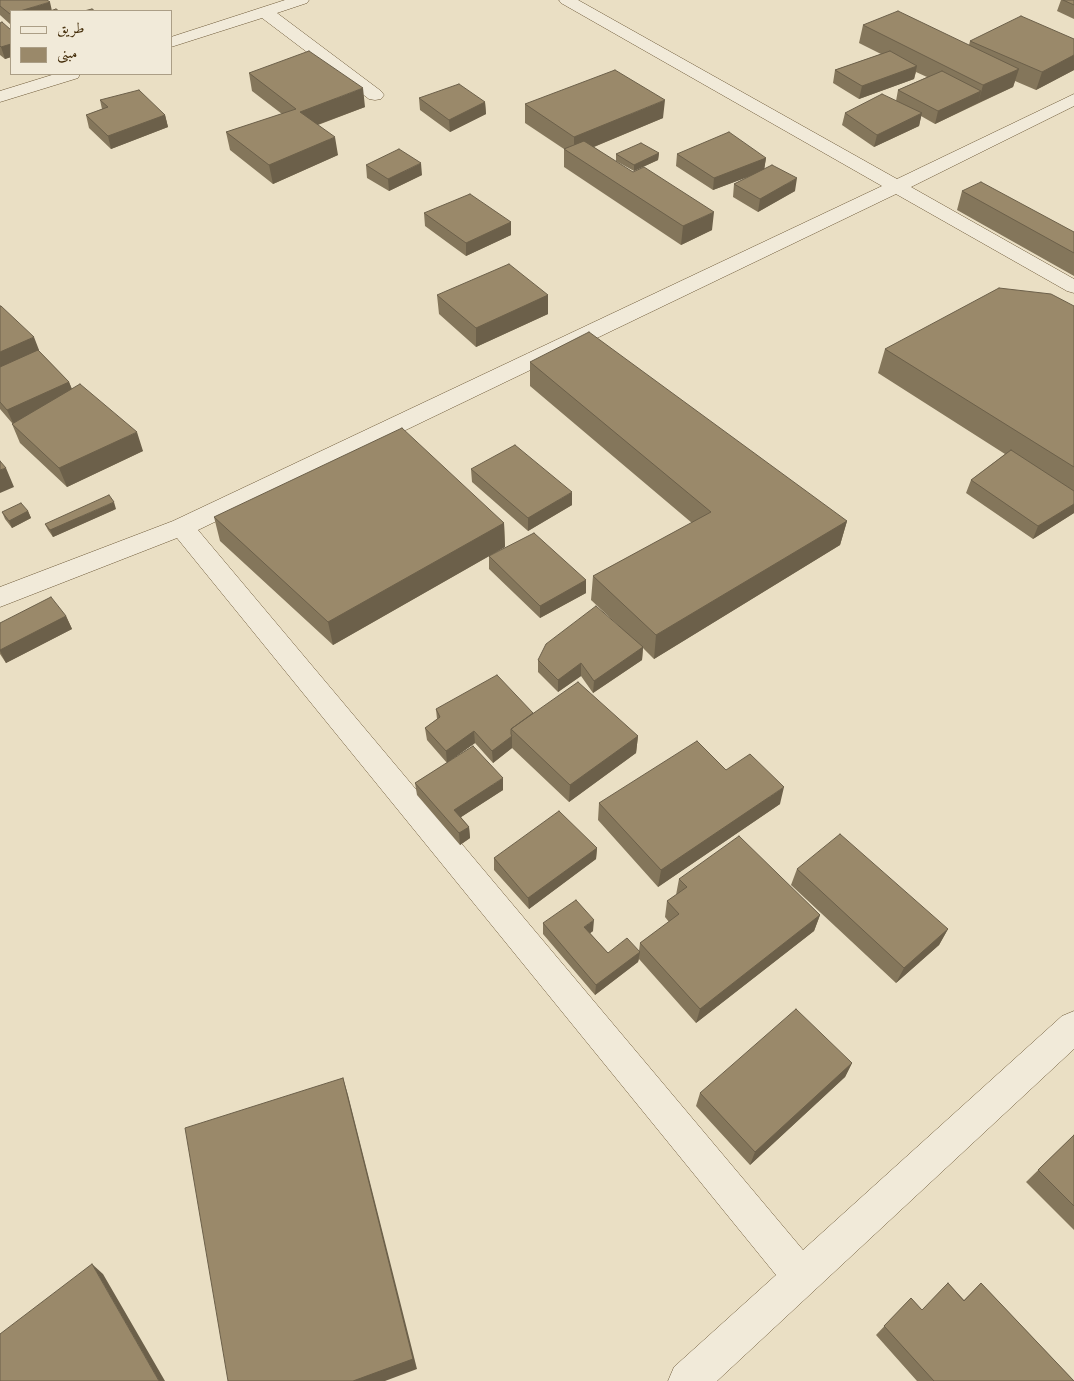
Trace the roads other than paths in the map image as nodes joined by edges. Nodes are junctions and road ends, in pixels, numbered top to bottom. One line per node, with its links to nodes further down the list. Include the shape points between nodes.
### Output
1 (301, 0): 3 (street)
2 (567, 0): 9 (street)
3 (265, 12): 4 (street); 6 (street)
4 (172, 42)
5 (69, 75): 7 (street)
6 (375, 95)
7 (0, 98)
8 (1074, 99): 9 (street)
9 (898, 186): 10 (street); 11 (street)
10 (1074, 287)
11 (182, 527): 12 (street); 14 (street)
12 (0, 597)
13 (1074, 1027): 14 (street)
14 (801, 1277): 15 (street)
15 (688, 1381)

